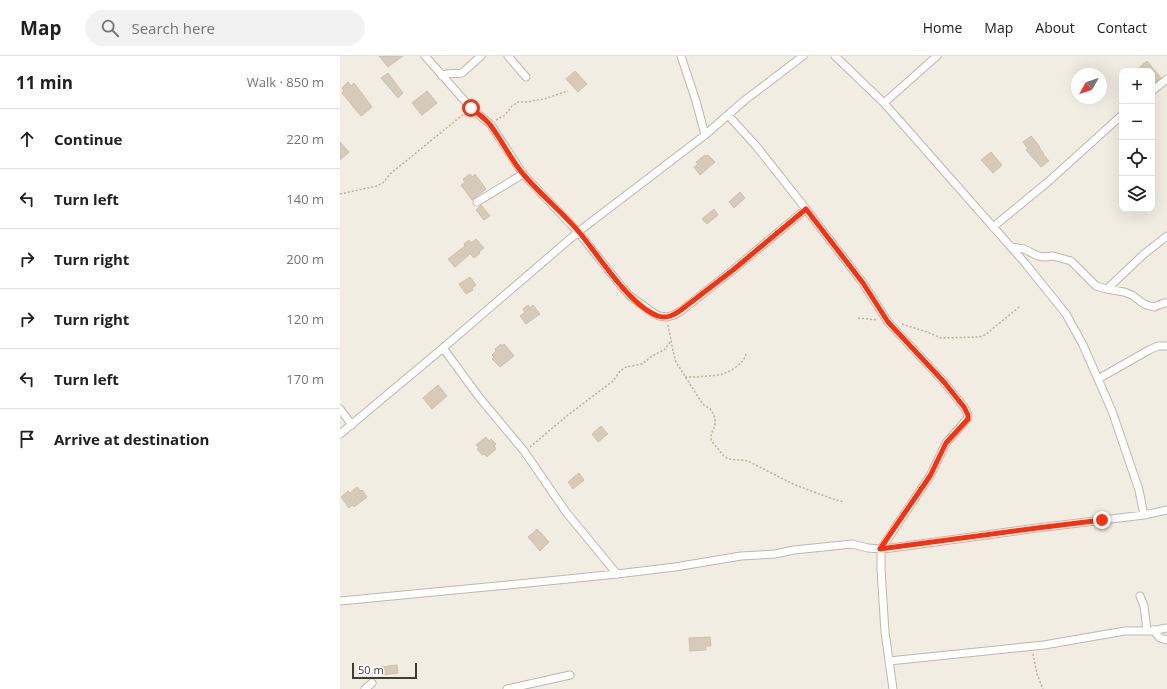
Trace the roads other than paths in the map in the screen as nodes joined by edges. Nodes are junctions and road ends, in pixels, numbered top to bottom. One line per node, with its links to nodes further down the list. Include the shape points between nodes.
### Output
1 (425, 56): 8 (street)
2 (481, 56): 8 (street, via 460,73 447,73)
3 (508, 56): 9 (street)
4 (681, 56): 15 (street)
5 (803, 56): 13 (street)
6 (835, 56): 12 (street)
7 (937, 56): 12 (street)
8 (442, 76): 16 (street, via 471,108 491,125)
9 (526, 77)
10 (1167, 78): 11 (street)
11 (1155, 88)
12 (884, 103): 19 (street)
13 (728, 115): 15 (street); 18 (street)
14 (1119, 118): 19 (street, via 1049,181)
15 (705, 135): 20 (street)
16 (523, 174): 17 (street); 20 (street)
17 (477, 202)
18 (806, 209): 20 (street, via 733,270 674,315 667,317 659,316 630,296); 33 (street, via 863,283 888,322 944,382 964,407 968,417 946,443 930,476)
19 (992, 227): 22 (street)
20 (578, 232): 26 (street)
21 (1167, 236): 23 (street)
22 (1011, 247): 23 (street, via 1024,249 1038,256 1053,256 1071,261 1096,286); 27 (street, via 1066,314)
23 (1107, 289): 24 (street, via 1132,295 1144,304 1154,307)
24 (1167, 303)
25 (1167, 346): 27 (street, via 1158,346)
26 (443, 348): 29 (street); 34 (street, via 524,451 566,512)
27 (1098, 379): 32 (street, via 1140,490)
28 (340, 409): 29 (street)
29 (352, 424): 30 (street)
30 (340, 434)
31 (1167, 510): 32 (street)
32 (1144, 515): 33 (street)
33 (880, 549): 34 (street, via 852,544 741,556); 40 (street)
34 (617, 574): 36 (street)
35 (1140, 596): 38 (street)
36 (340, 601)
37 (1167, 628): 38 (street)
38 (1150, 631): 39 (street); 40 (street, via 1125,631 1033,646)
39 (1167, 640)
40 (889, 661): 45 (street)
41 (570, 675): 44 (street)
42 (372, 683): 43 (street)
43 (365, 689)
44 (507, 689)
45 (893, 689)

